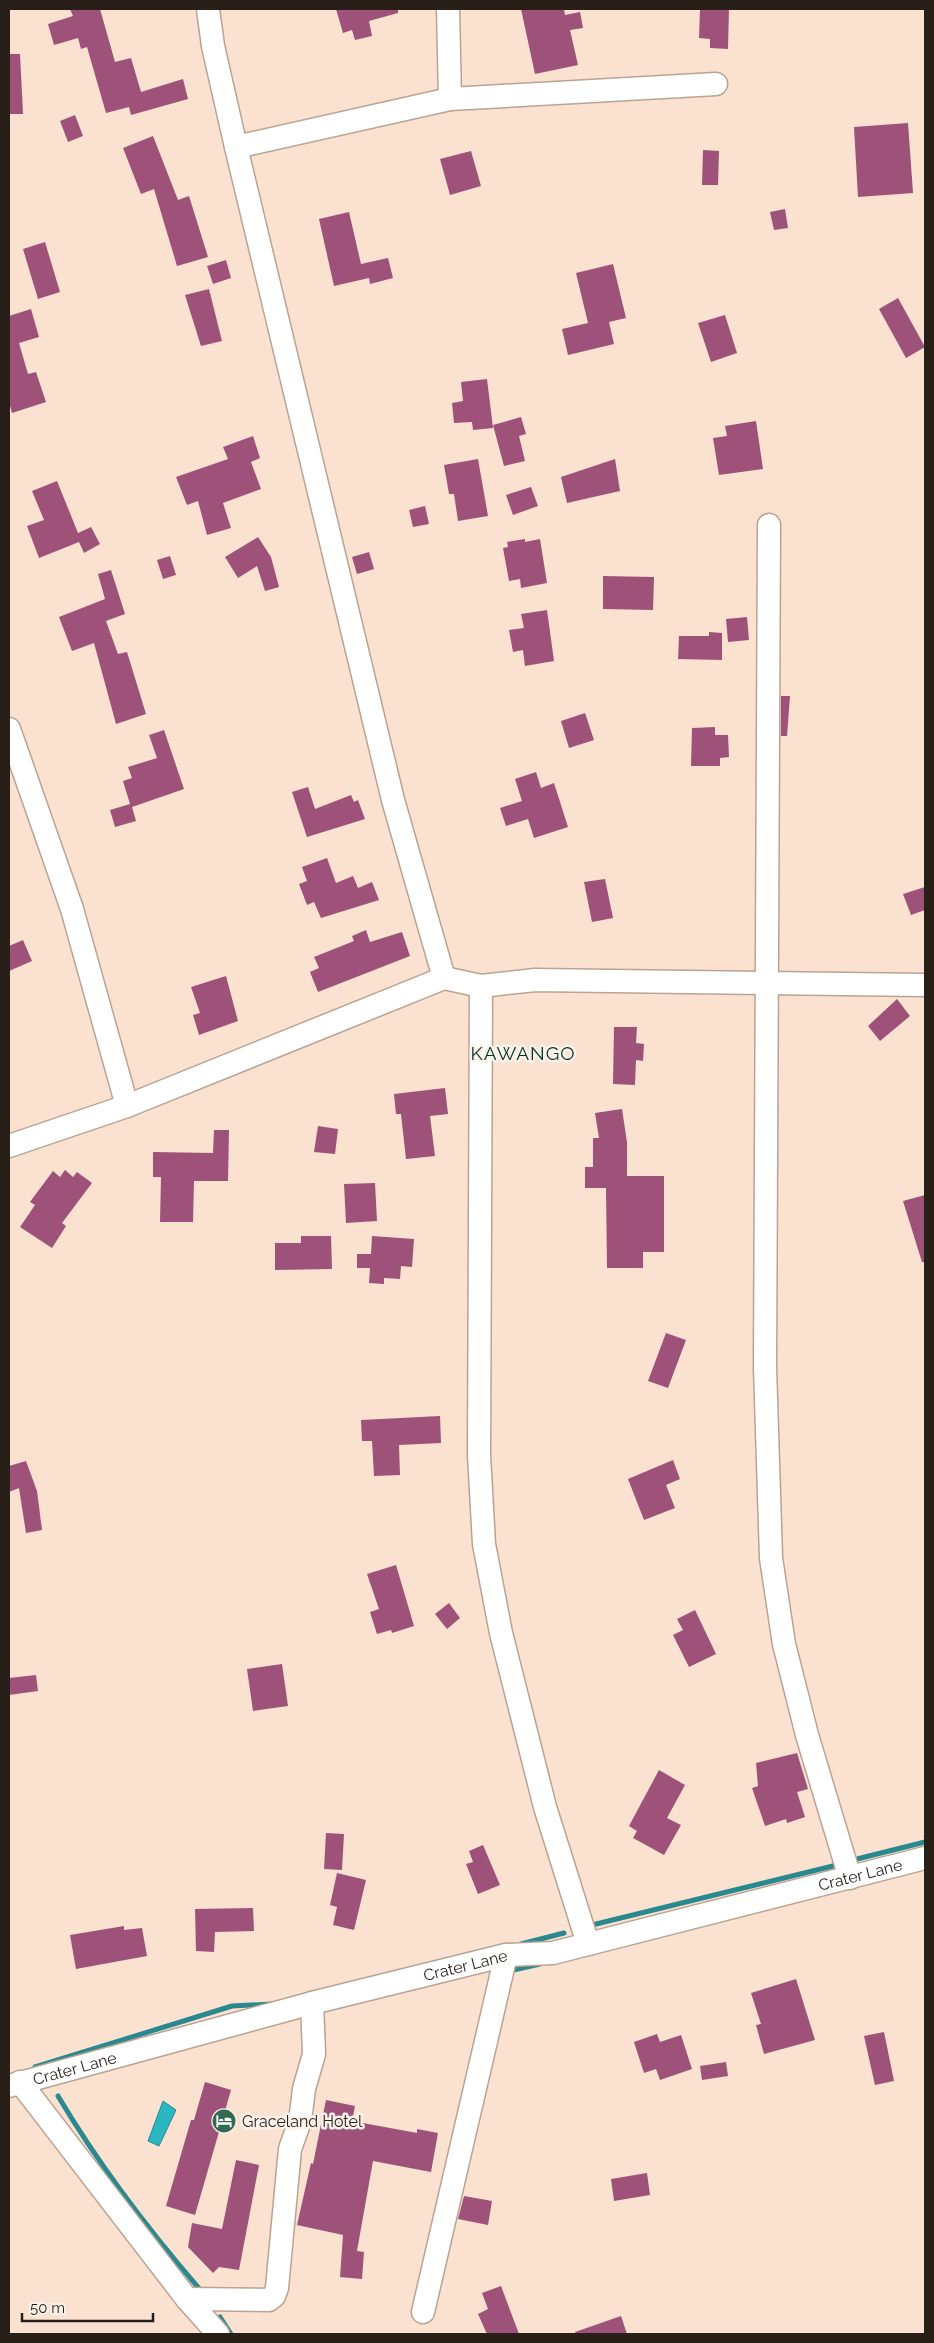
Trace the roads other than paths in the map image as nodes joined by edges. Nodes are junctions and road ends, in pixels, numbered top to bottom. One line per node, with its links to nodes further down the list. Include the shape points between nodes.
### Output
1 (208, 9): 5 (street)
2 (448, 9): 4 (street)
3 (716, 84): 4 (street)
4 (450, 99): 5 (street)
5 (236, 147): 8 (street, via 393,800)
6 (769, 525): 9 (street)
7 (9, 729): 12 (street, via 72,910)
8 (444, 978): 11 (street); 12 (street)
9 (768, 982): 10 (street); 11 (street, via 534,980); 15 (street, via 765,1367 771,1558 786,1653)
10 (925, 985)
11 (481, 986): 16 (street, via 479,1455 484,1544 501,1633 543,1797)
12 (128, 1106): 13 (street)
13 (9, 1146)
14 (925, 1858): 15 (street, Crater Lane)
15 (850, 1878): 16 (street, Crater Lane)
16 (588, 1944): 17 (street, Crater Lane, via 553,1952)
17 (506, 1956): 18 (street, Crater Lane); 21 (street)
18 (312, 2003): 19 (street, Crater Lane); 20 (street, via 314,2054 304,2089 300,2121 290,2149 274,2296 269,2300)
19 (14, 2084): 20 (street)
20 (187, 2299): 22 (street)
21 (423, 2312)
22 (218, 2334)

